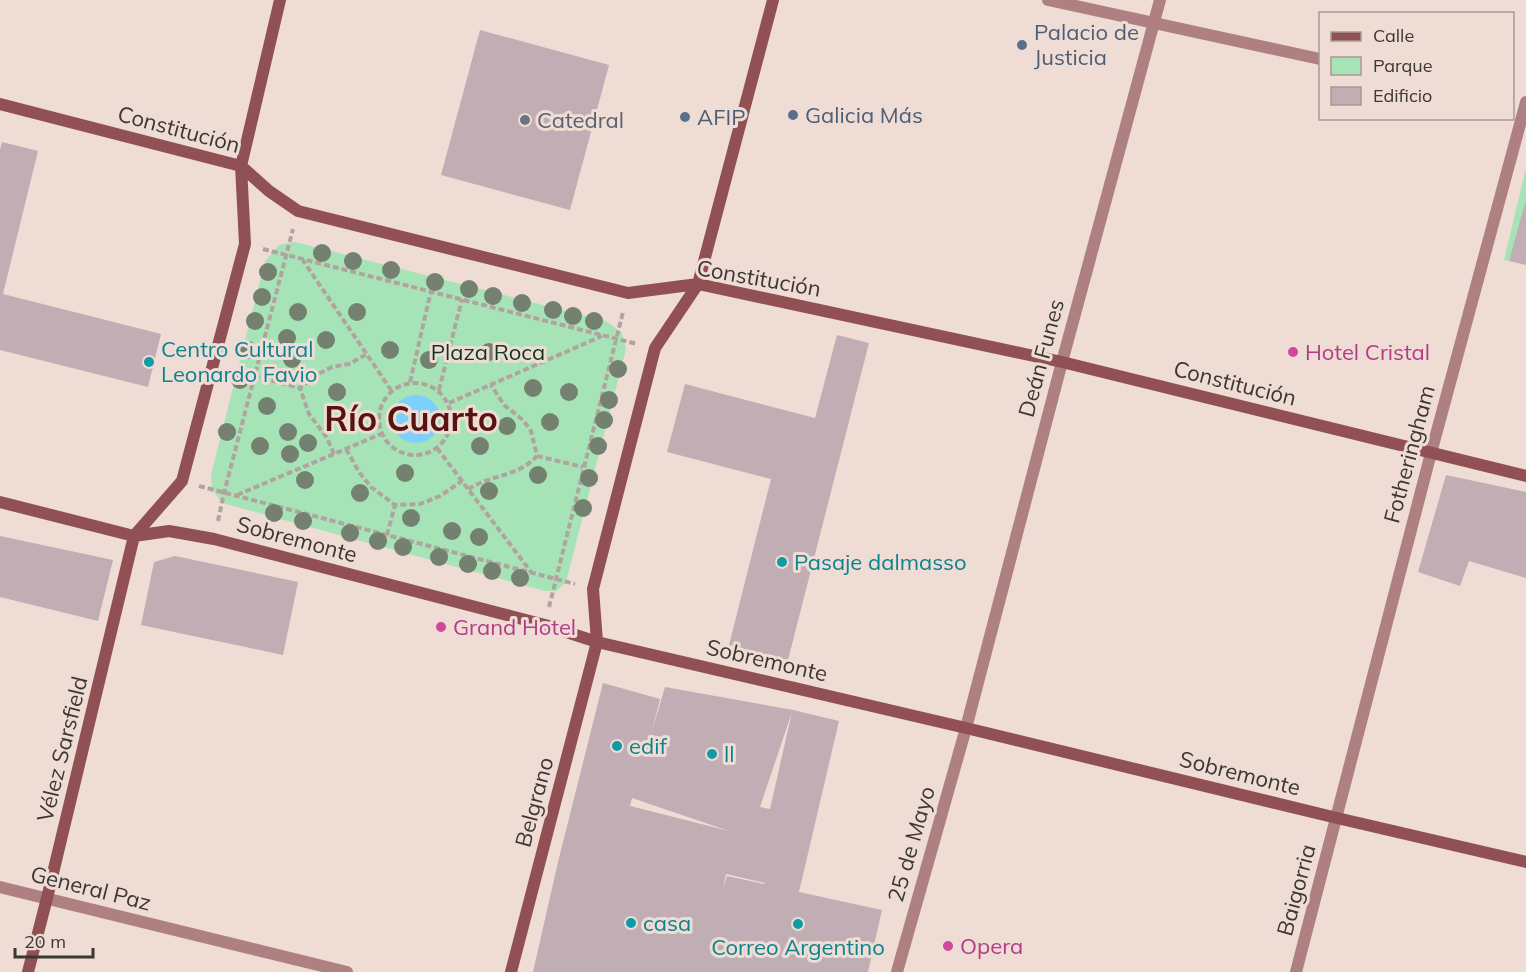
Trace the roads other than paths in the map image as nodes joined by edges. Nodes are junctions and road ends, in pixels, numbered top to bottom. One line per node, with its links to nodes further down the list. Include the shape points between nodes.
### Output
1 (280, 0): 9 (main road)
2 (773, 0): 10 (main road, Belgrano)
3 (1048, 0): 5 (street)
4 (1160, 0): 5 (street, Deán Funes)
5 (1153, 24): 6 (street); 11 (street, Deán Funes)
6 (1319, 59)
7 (1526, 103): 12 (street, Fotheringham)
8 (0, 104): 9 (main road, Constitución)
9 (241, 166): 10 (main road, Constitución, via 298,211 628,294); 15 (main road, via 245,244 182,481)
10 (698, 284): 11 (main road, Constitución); 16 (main road, Belgrano, via 655,348 593,589)
11 (1062, 362): 12 (main road, Constitución); 17 (street, Deán Funes)
12 (1431, 453): 13 (main road, Constitución); 18 (street, Fotheringham)
13 (1526, 476)
14 (0, 502): 15 (main road, Sobremonte)
15 (134, 536): 16 (main road, Sobremonte, via 169,531 214,539); 21 (main road, Vélez Sarsfield)
16 (597, 642): 17 (main road, Sobremonte); 24 (main road, Belgrano)
17 (966, 728): 18 (main road, Sobremonte); 25 (street, 25 de Mayo)
18 (1337, 818): 19 (main road, Sobremonte); 26 (street, Baigorria)
19 (1526, 862)
20 (0, 887): 21 (street, General Paz)
21 (47, 898): 22 (main road, Vélez Sarsfield); 23 (street, General Paz)
22 (28, 972)
23 (347, 972)
24 (511, 972)
25 (897, 972)
26 (1296, 972)

